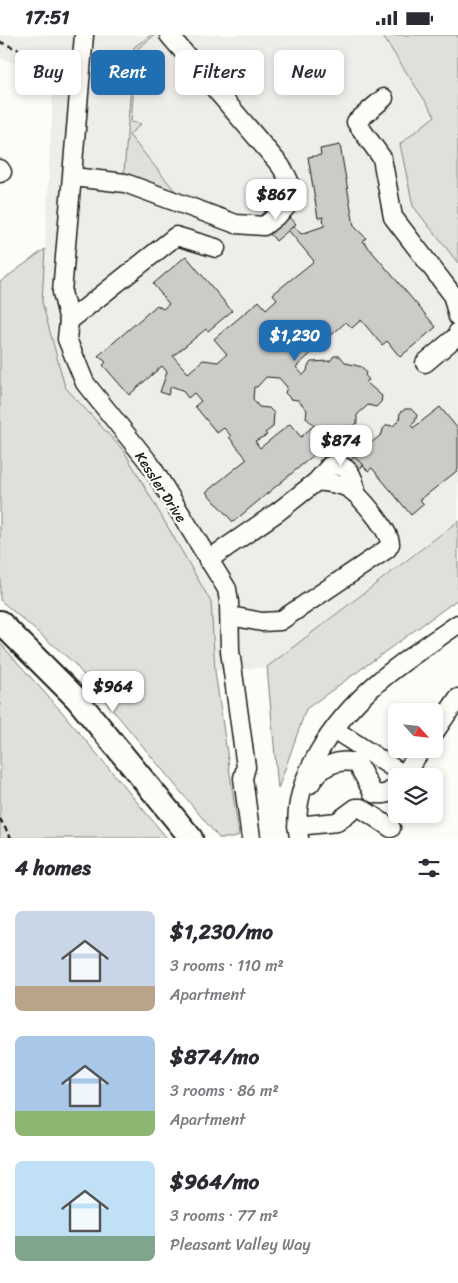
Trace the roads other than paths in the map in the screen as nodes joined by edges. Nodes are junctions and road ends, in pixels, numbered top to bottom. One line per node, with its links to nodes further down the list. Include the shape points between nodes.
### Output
1 (84, 35): 6 (lane, Kessler Drive)
2 (169, 35): 6 (lane, via 292,183 293,195 285,209 264,226 236,224 125,183)
3 (384, 98): 8 (lane, via 356,122 382,158 392,217 452,294)
4 (0, 169): 5 (lane)
5 (0, 173)
6 (73, 177): 9 (lane, Kessler Drive, via 62,292)
7 (216, 248): 9 (lane, via 176,235)
8 (458, 317)
9 (69, 321): 12 (lane, Kessler Drive, via 67,339 85,383 150,465)
10 (458, 332): 11 (lane)
11 (425, 363)
12 (208, 560): 13 (lane, Kessler Drive, via 227,589); 13 (lane, via 317,481 345,486 356,493 388,535 390,544 387,549 280,621 262,622)
13 (230, 616): 25 (lane, Kessler Drive, via 230,651 246,767 243,778)
14 (0, 622): 24 (main road, via 77,699)
15 (458, 624): 18 (lane, via 379,682 354,705)
16 (458, 698): 17 (lane)
17 (443, 720)
18 (335, 730): 19 (lane); 21 (lane, via 319,754)
19 (388, 769)
20 (388, 793): 21 (lane, via 373,793 357,763 344,760 328,765 313,780)
21 (298, 804): 23 (lane)
22 (391, 827): 23 (lane, via 361,807 336,822)
23 (298, 832)
24 (191, 838)
25 (251, 838)

